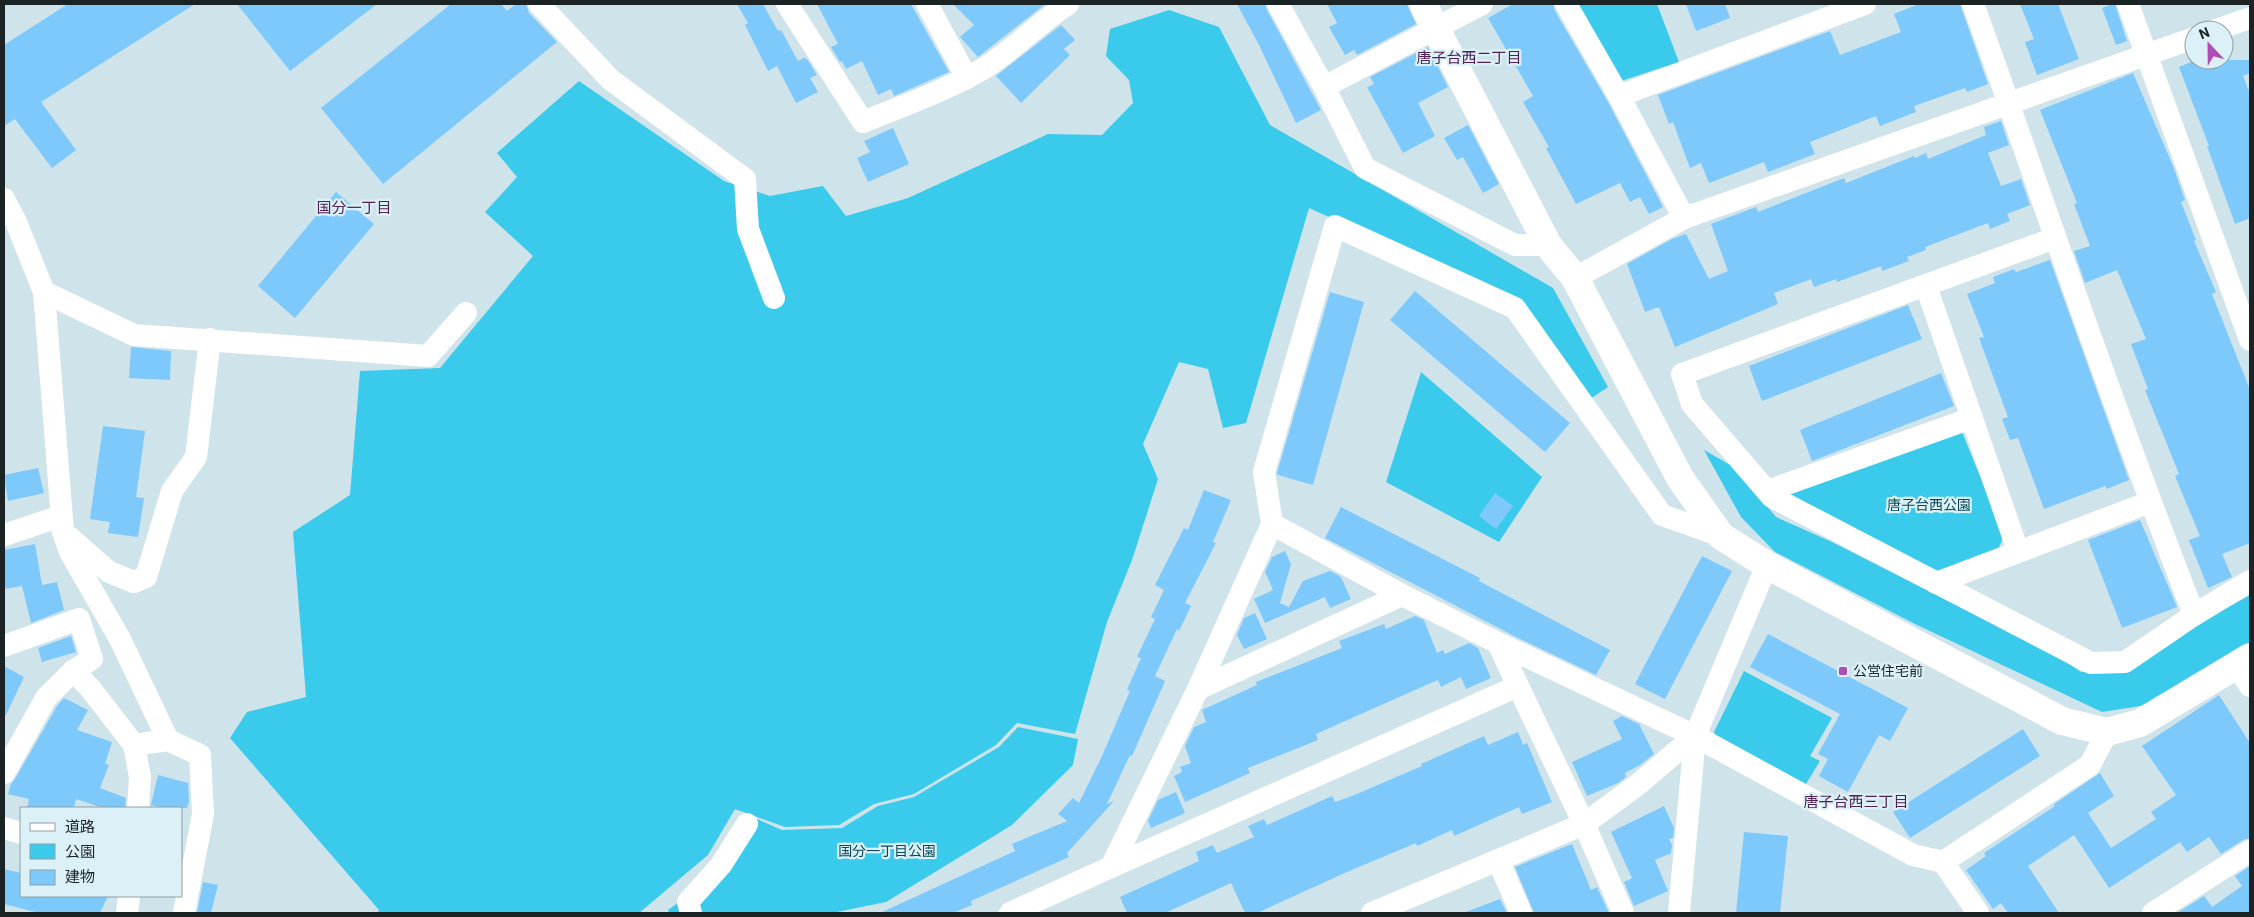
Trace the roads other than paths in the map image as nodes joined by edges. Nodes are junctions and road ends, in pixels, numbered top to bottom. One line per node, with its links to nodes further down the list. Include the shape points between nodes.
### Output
1 (539, 4): 28 (street, via 611,80 745,179 748,229)
2 (787, 4): 17 (street, via 863,122)
3 (926, 4): 17 (street)
4 (1068, 4): 17 (street)
5 (1278, 4): 18 (street)
6 (1423, 4): 14 (street)
7 (1482, 4): 14 (street)
8 (1566, 4): 19 (street)
9 (1866, 4): 19 (street)
10 (1973, 4): 20 (street)
11 (2128, 4): 16 (street)
12 (2250, 18): 13 (street)
13 (2234, 24)
14 (1436, 28): 18 (street); 24 (street)
15 (2184, 41): 16 (street)
16 (2146, 54): 20 (street); 31 (street)
17 (967, 78)
18 (1324, 87): 24 (street, via 1365,168 1515,245)
19 (1619, 96): 22 (street)
20 (2011, 104): 22 (street); 23 (street)
21 (4, 199): 27 (street)
22 (1684, 218): 25 (street)
23 (2056, 238): 26 (street); 34 (street)
24 (1548, 245): 25 (street)
25 (1575, 278): 38 (street, via 1680,478)
26 (1926, 286): 32 (street); 33 (street, via 1682,374 1692,404)
27 (44, 292): 30 (street, via 134,335); 35 (street)
28 (774, 298)
29 (466, 313): 30 (street, via 428,356)
30 (210, 339): 35 (street, via 196,457 172,491 146,577 134,582 109,572)
31 (2250, 340)
32 (1972, 418): 33 (street); 39 (street)
33 (1767, 491): 42 (street, via 1772,497)
34 (2150, 502): 39 (street); 44 (street)
35 (62, 524): 37 (street); 53 (street, via 70,552 120,639)
36 (1272, 524): 38 (street, via 1264,472 1334,226 1515,308 1662,516); 43 (street); 50 (street)
37 (4, 535)
38 (1721, 536): 40 (street)
39 (2018, 550): 42 (street)
40 (1767, 565): 51 (street, via 2062,721); 52 (street)
41 (2250, 581): 44 (street)
42 (1936, 583): 44 (street, via 2091,663 2125,662)
43 (1402, 596): 45 (street); 50 (street)
44 (2194, 615)
45 (1498, 643): 49 (street); 52 (street)
46 (4, 646): 48 (street, via 79,620 92,659)
47 (2246, 670): 51 (street, via 2140,723)
48 (73, 671): 54 (street); 55 (street, via 46,698)
49 (1518, 686): 58 (street); 64 (street)
50 (1198, 689): 64 (street)
51 (2108, 732): 63 (street, via 2090,765)
52 (1695, 736): 58 (street, via 1636,786); 63 (street, via 1913,855); 73 (street)
53 (168, 740): 54 (street); 67 (street, via 200,755 203,814)
54 (134, 745): 56 (street, via 140,777)
55 (4, 773)
56 (138, 807)
57 (747, 824): 68 (street, via 720,865 688,902)
58 (1584, 824): 62 (street); 72 (street)
59 (4, 828): 60 (street)
60 (20, 833)
61 (2250, 851): 75 (street)
62 (1498, 860): 70 (street); 71 (street)
63 (1943, 862): 74 (street)
64 (1111, 867): 69 (street)
65 (130, 897): 66 (street)
66 (127, 913)
67 (184, 913)
68 (691, 913)
69 (1010, 913)
70 (1372, 913)
71 (1521, 913)
72 (1623, 913)
73 (1679, 913)
74 (1978, 913)
75 (2153, 913)

